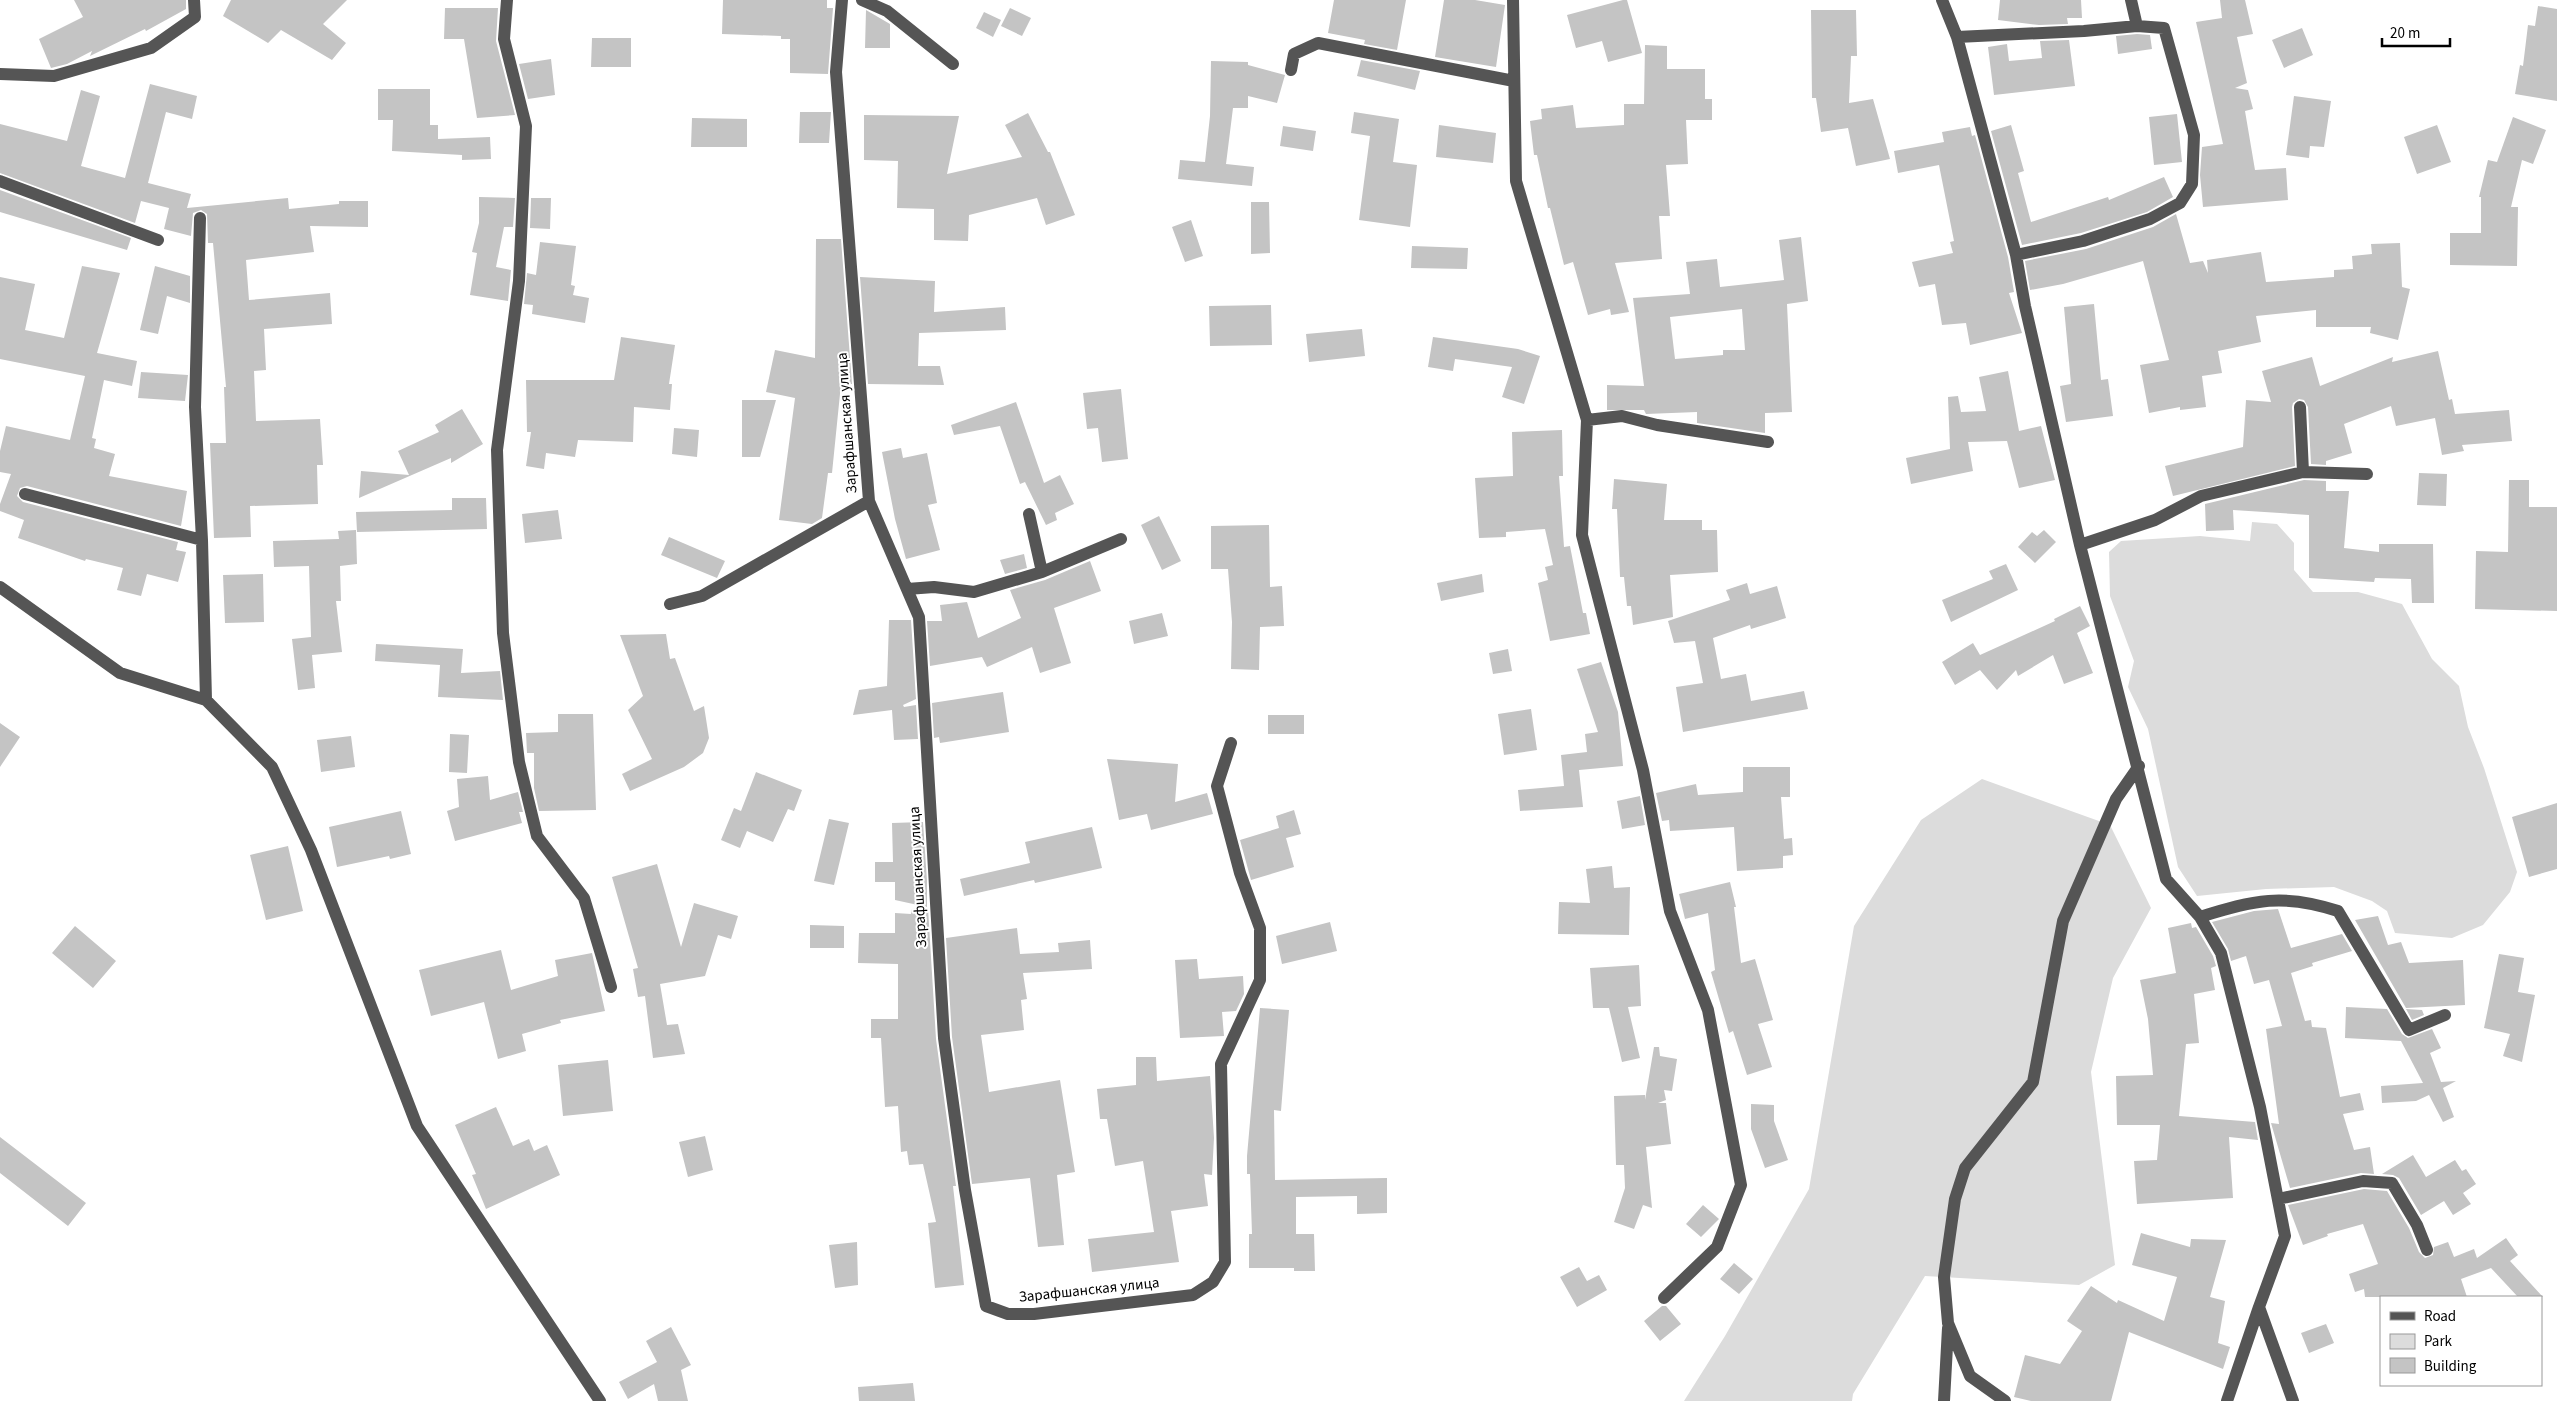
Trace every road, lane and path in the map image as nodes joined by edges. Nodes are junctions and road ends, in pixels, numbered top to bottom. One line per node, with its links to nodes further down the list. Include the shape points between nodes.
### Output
1 (194, 0): 12 (street, via 195,17 151,48 54,76)
2 (507, 0): 37 (street, via 504,39 526,126 519,281 497,450 503,634 520,762 537,836 584,898)
3 (842, 0): 24 (street, Зарафшанская улица, via 836,72)
4 (862, 0): 10 (street, via 887,11)
5 (1513, 0): 13 (street)
6 (1942, 0): 9 (street)
7 (2131, 0): 8 (street)
8 (2137, 26): 9 (street); 17 (street, via 2164,28 2194,135 2192,184 2180,203 2150,219 2083,241)
9 (1957, 37): 17 (street)
10 (953, 64)
11 (1291, 70): 13 (street, via 1294,54 1318,43)
12 (0, 74)
13 (1514, 81): 19 (street, via 1516,181)
14 (0, 181): 16 (street)
15 (200, 218): 26 (street, via 195,408)
16 (158, 240)
17 (2016, 255): 28 (street)
18 (2300, 407): 21 (street)
19 (1587, 420): 20 (street, via 1622,416 1657,425); 41 (street, via 1582,535 1643,770 1670,911 1708,1010 1741,1185 1717,1247)
20 (1768, 442)
21 (2303, 472): 22 (street); 28 (street, via 2201,496 2155,520)
22 (2367, 474)
23 (25, 494): 26 (street)
24 (869, 502): 31 (street, Зарафшанская улица); 32 (street, via 702,596)
25 (1029, 514): 29 (street)
26 (202, 540): 33 (street)
27 (1121, 540): 29 (street)
28 (2080, 545): 35 (street)
29 (1042, 572): 31 (street, via 974,592 934,587)
30 (0, 587): 33 (street, via 120,673)
31 (907, 589): 34 (street, Зарафшанская улица, via 919,617 944,1038 986,1306 1008,1314 1034,1314 1193,1295 1213,1282 1225,1262 1221,1064 1260,980 1260,928 1240,874 1217,786)
32 (670, 604)
33 (206, 700): 44 (street, via 272,767 311,850 417,1126)
34 (1231, 743)
35 (2139, 766): 36 (street, via 2166,879); 43 (street, via 2116,799 2063,921 2033,1082 1965,1168 1955,1199 1944,1277)
36 (2200, 917): 38 (street, via 2248,902 2275,900 2309,902 2338,912 2409,1030); 39 (street, via 2221,953 2260,1107)
37 (611, 987)
38 (2444, 1015)
39 (2278, 1199): 40 (street, via 2362,1182 2392,1183 2417,1225); 42 (street, via 2285,1236)
40 (2427, 1250)
41 (1664, 1298)
42 (2259, 1307): 47 (street); 48 (street)
43 (1948, 1323): 45 (street); 46 (street, via 1970,1376)
44 (600, 1401)
45 (1944, 1401)
46 (2005, 1401)
47 (2227, 1401)
48 (2292, 1401)

